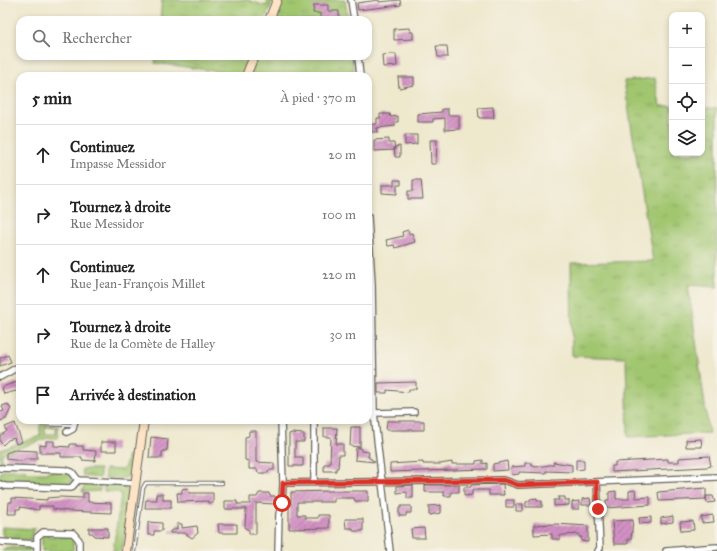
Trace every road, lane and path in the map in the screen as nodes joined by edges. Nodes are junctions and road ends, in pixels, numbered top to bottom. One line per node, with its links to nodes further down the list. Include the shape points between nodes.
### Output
1 (277, 0): 3 (street)
2 (351, 0): 4 (street)
3 (271, 16)
4 (353, 16)
5 (252, 60): 7 (street)
6 (358, 60): 8 (street)
7 (248, 72)
8 (360, 72)
9 (372, 284): 13 (street)
10 (16, 368): 11 (street)
11 (0, 377)
12 (414, 412): 13 (street)
13 (374, 413): 22 (street)
14 (74, 424): 18 (street, via 73,429)
15 (143, 424): 24 (street)
16 (282, 424): 26 (street)
17 (314, 424): 27 (street)
18 (68, 432)
19 (0, 468): 21 (street, via 66,470 72,472)
20 (717, 477): 23 (street)
21 (78, 480): 24 (street); 28 (street, via 71,488)
22 (382, 482): 23 (street, via 504,480 518,485); 27 (street); 37 (street)
23 (597, 482): 38 (street, via 600,548)
24 (136, 483): 34 (street)
25 (222, 483): 35 (lane, via 146,483)
26 (283, 483): 27 (street); 36 (street)
27 (314, 483)
28 (0, 484)
29 (0, 542): 30 (street)
30 (36, 544): 32 (street); 33 (street, via 37,537 43,532 73,533 79,540)
31 (717, 547): 40 (street)
32 (37, 551)
33 (78, 551)
34 (126, 551)
35 (134, 551)
36 (278, 551)
37 (390, 551)
38 (598, 551)
39 (666, 551): 40 (street)
40 (677, 551)

